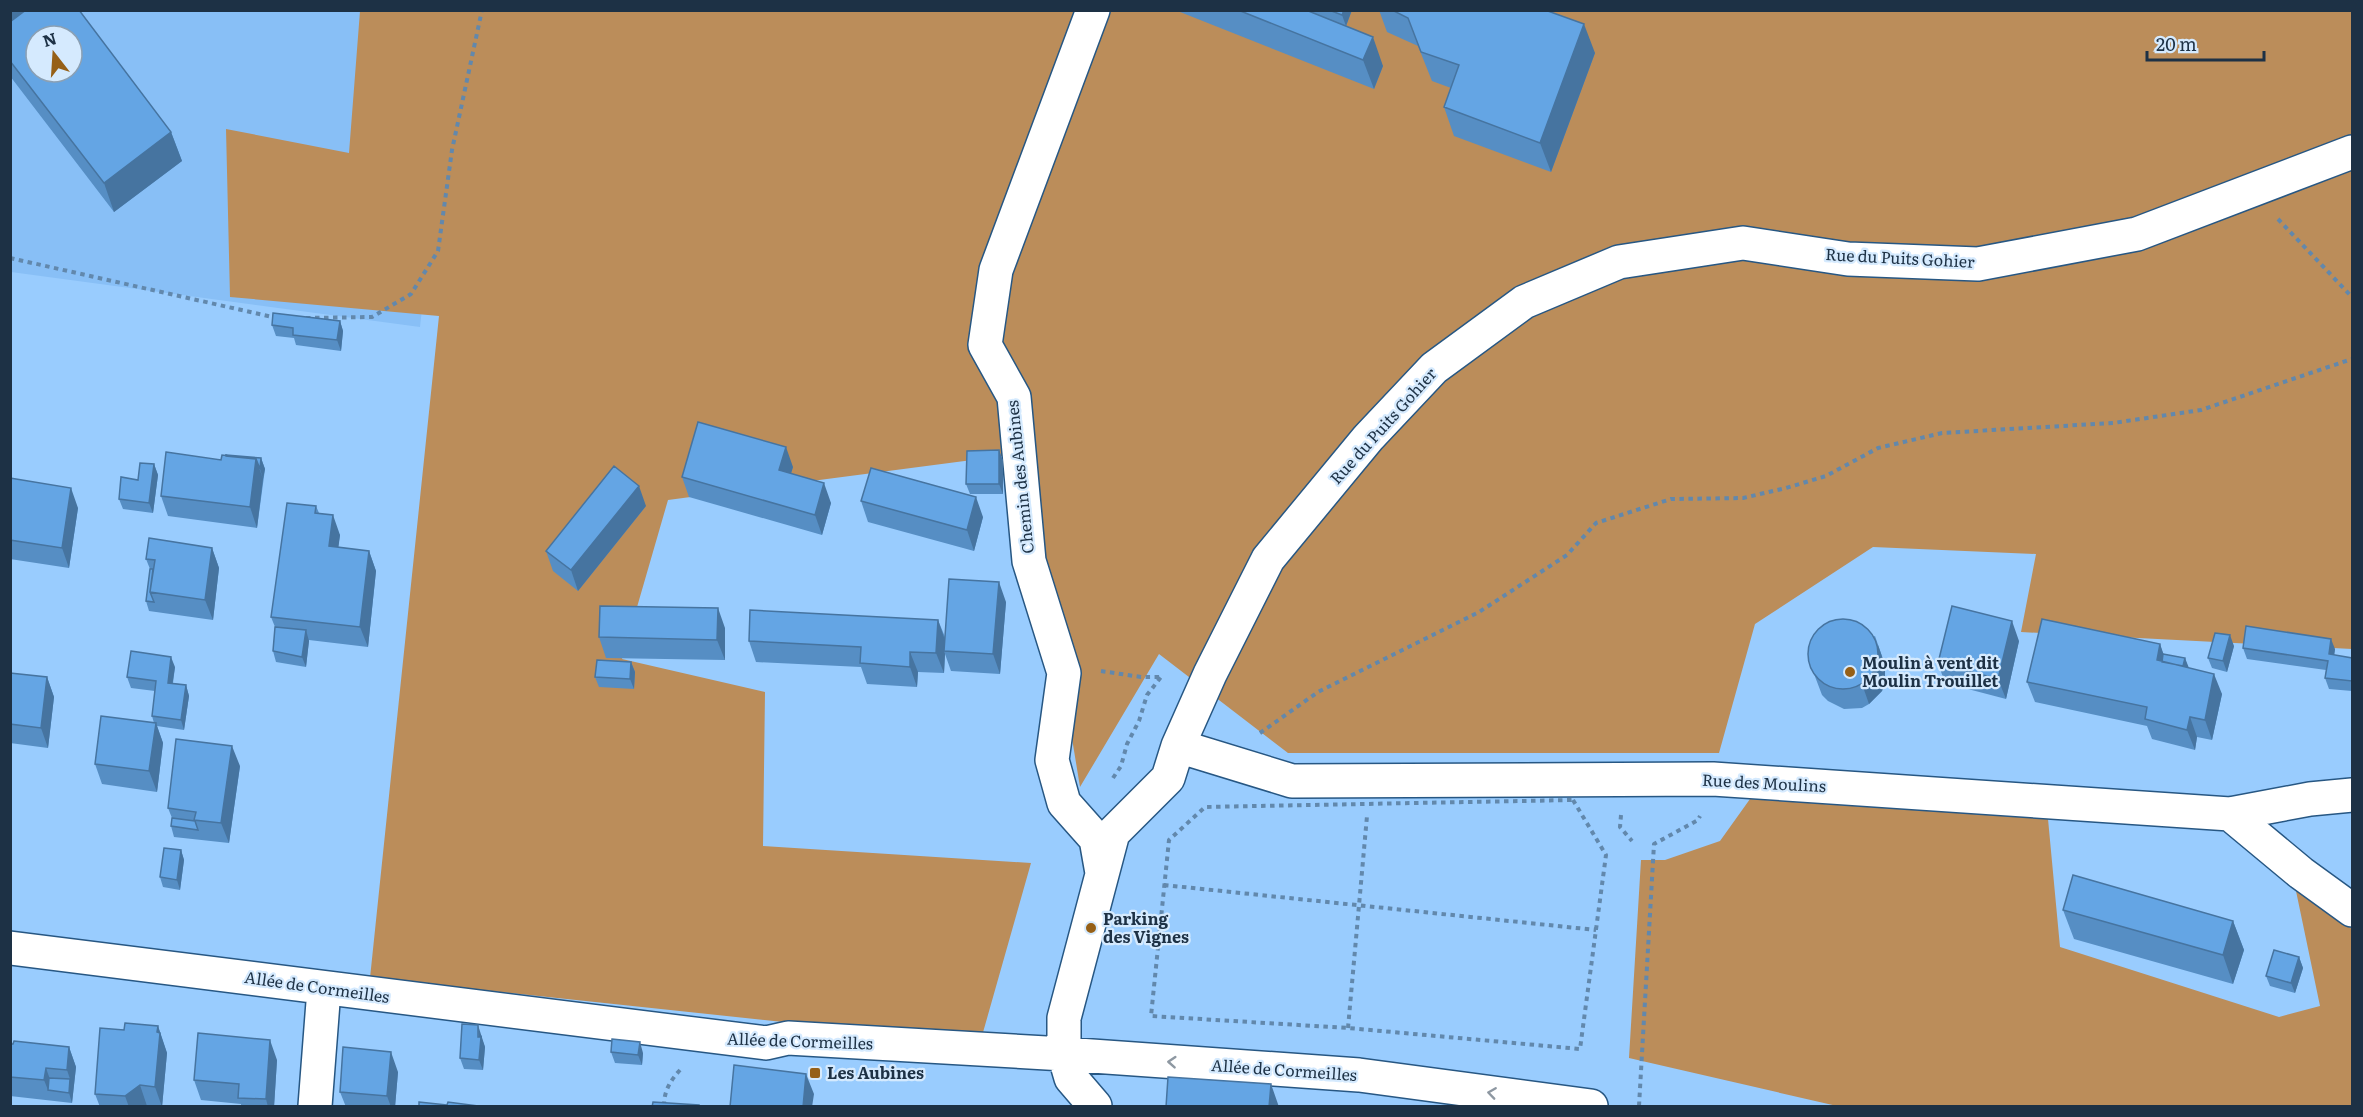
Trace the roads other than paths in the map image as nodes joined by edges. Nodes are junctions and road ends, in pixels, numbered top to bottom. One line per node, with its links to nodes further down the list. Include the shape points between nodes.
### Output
1 (1092, 10): 6 (street, Chemin des Aubines, via 996,270 985,345 1014,397 1029,561 1064,673 1052,760 1064,804 1096,839)
2 (2352, 152): 3 (street, Rue du Puits Gohier, via 2137,234 1978,264 1848,259 1743,243 1619,262 1524,302 1434,368 1368,438 1268,559)
3 (1178, 746): 5 (street, Rue des Moulins, via 1292,781 1713,779); 6 (street, Rue du Puits Gohier, via 1168,778 1113,833)
4 (2352, 795): 5 (street, Rue des Moulins)
5 (2230, 814): 7 (street)
6 (1102, 875): 10 (street, Rue du Puits Gohier, via 1064,1018)
7 (2352, 910)
8 (10, 948): 9 (street, Allée de Cormeilles)
9 (324, 989): 10 (street, Allée de Cormeilles, via 766,1043 789,1038); 11 (street)
10 (1064, 1054): 12 (street, via 1071,1078); 13 (street, Allée de Cormeilles, one-way to 10, via 1359,1076)
11 (315, 1107)
12 (1095, 1107)
13 (1591, 1107)

